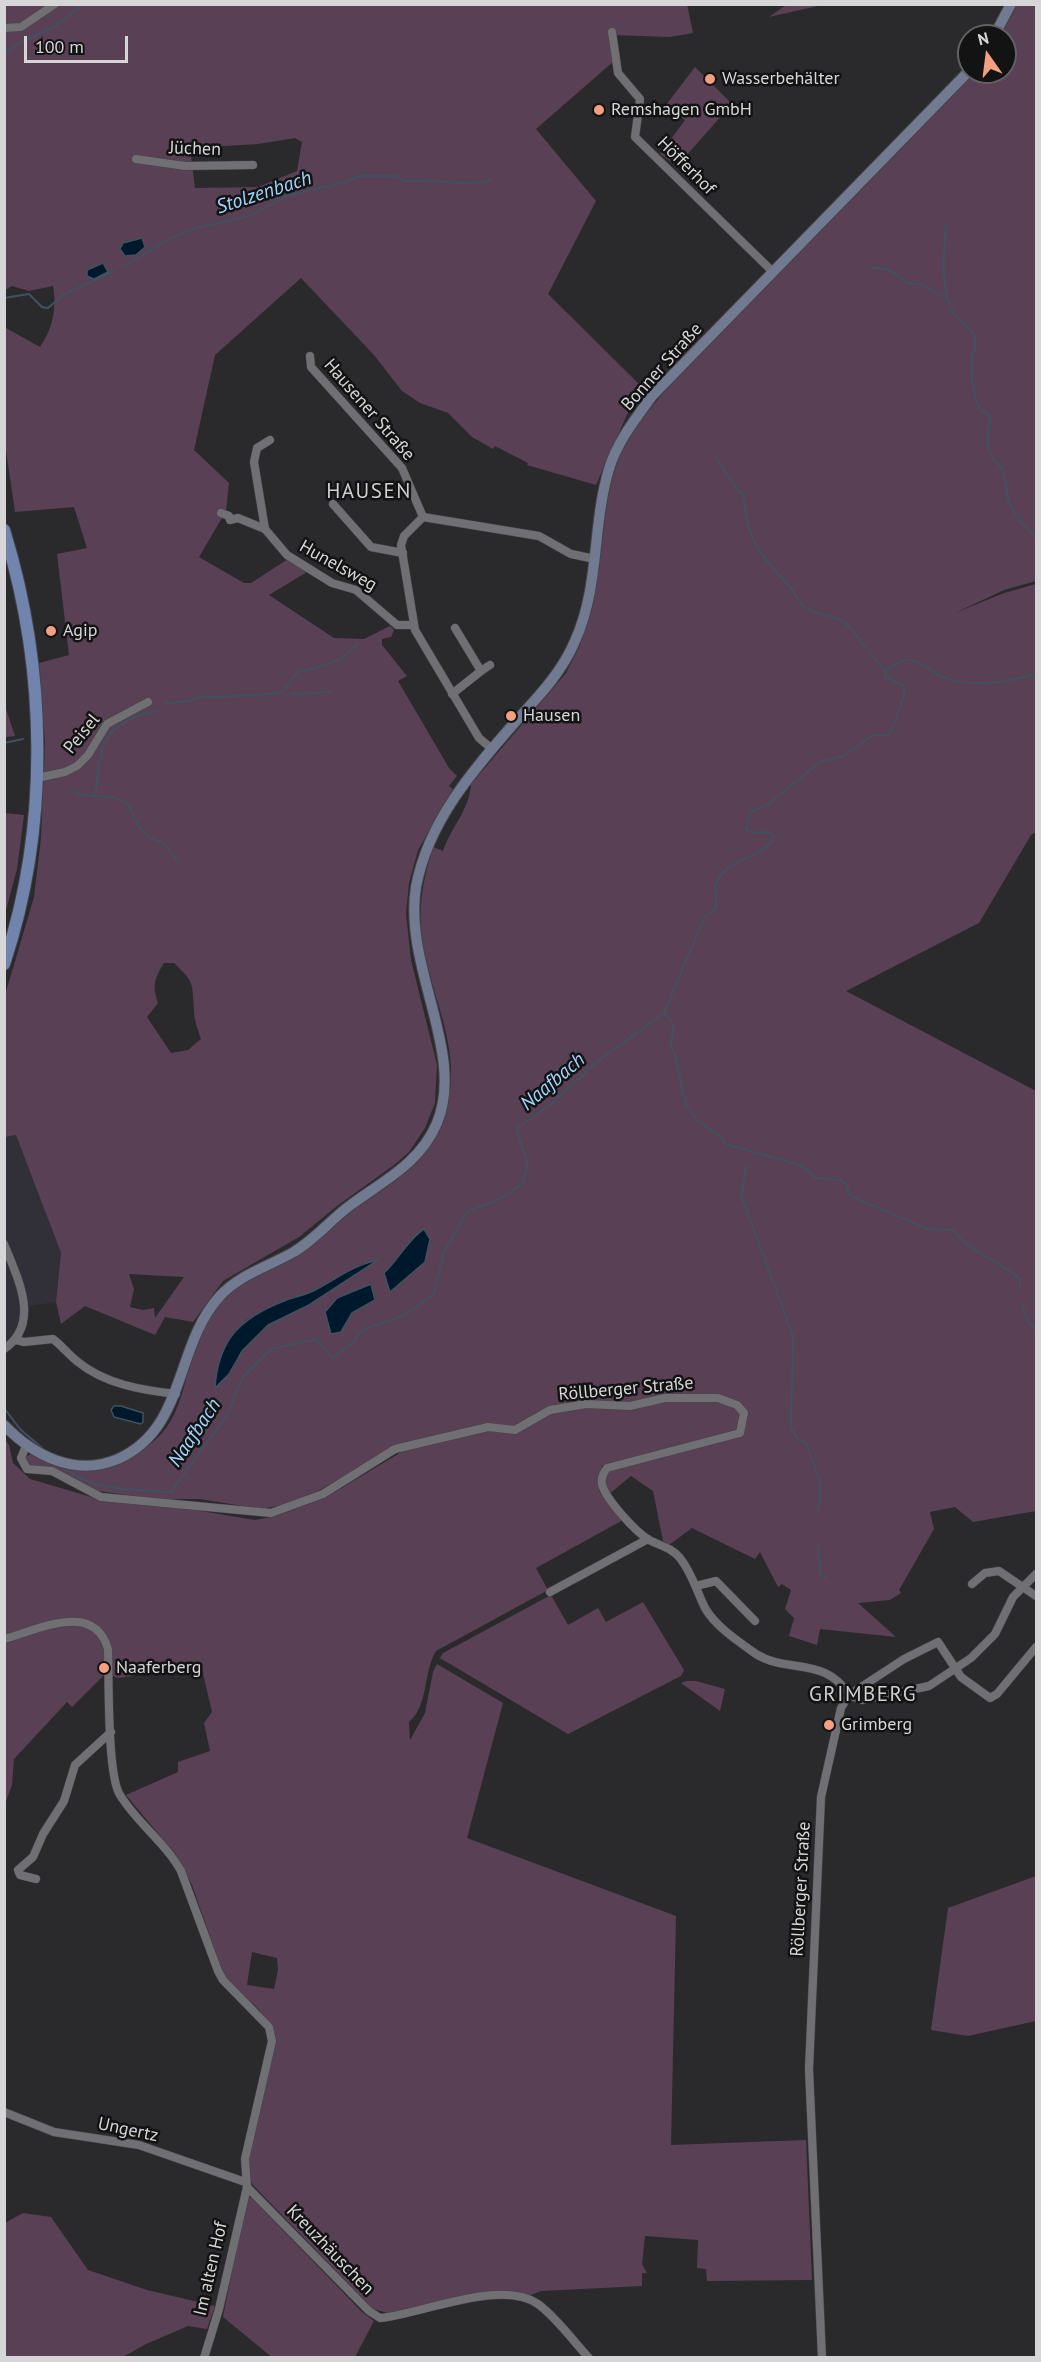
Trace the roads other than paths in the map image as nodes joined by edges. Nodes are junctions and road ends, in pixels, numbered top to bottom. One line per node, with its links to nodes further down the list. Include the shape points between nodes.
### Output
1 (55, 4): 4 (street, via 21,27)
2 (1011, 4): 3 (street)
3 (1000, 24)
4 (4, 28)
5 (612, 32): 9 (street, Höfferhof, via 618,73 640,99 635,137)
6 (957, 83): 9 (street, Bonner Straße)
7 (136, 159): 8 (street, Jüchen, via 185,166)
8 (253, 165)
9 (773, 272): 18 (street, Bonner Straße, via 652,396 628,430 609,466)
10 (310, 356): 14 (street, Hausener Straße, via 311,367 402,468)
11 (270, 440): 15 (street, via 257,448 254,462)
12 (333, 504): 17 (street, via 371,547)
13 (221, 513): 15 (street, Hunelsweg, via 230,520 238,518)
14 (423, 517): 17 (street, via 404,536); 18 (street, via 539,536 571,554)
15 (265, 529): 19 (street, Hunelsweg, via 287,555 332,583 356,590 397,625)
16 (4, 530): 26 (main road, via 20,593 32,669)
17 (402, 553): 19 (street)
18 (595, 559): 25 (street, Bonner Straße, via 584,620 575,643 557,673)
19 (413, 625): 23 (street)
20 (455, 628): 22 (street)
21 (490, 665): 22 (street)
22 (481, 671): 23 (street)
23 (452, 694): 25 (street, via 479,738)
24 (148, 702): 26 (street, Peisel, via 107,724 77,766)
25 (492, 749): 33 (street, Bonner Straße, via 466,779 442,817 422,862 414,903 418,952 443,1058 444,1095 438,1121 415,1158 400,1172 294,1252 230,1286 198,1326)
26 (37, 778): 27 (main road, via 28,873)
27 (4, 964)
28 (4, 1244): 30 (street)
29 (13, 1250): 30 (street)
30 (11, 1260): 31 (street, via 26,1307)
31 (16, 1340): 32 (street); 33 (street, via 53,1339 98,1375 136,1388)
32 (4, 1349)
33 (176, 1394): 35 (street, Bonner Straße, via 153,1434 131,1452 107,1463 65,1463)
34 (4, 1425): 35 (street, Bonner Straße)
35 (26, 1446): 36 (street, Röllberger Straße, via 21,1458 27,1469 52,1471 101,1497 271,1513 323,1494 395,1449 488,1427 515,1430 550,1410 586,1404 630,1406 664,1398 725,1399 737,1405 744,1413 740,1433 621,1462 605,1470 602,1487)
36 (648, 1539): 39 (street, Röllberger Straße, via 678,1556); 41 (street)
37 (1036, 1574): 40 (street)
38 (972, 1584): 40 (street, via 985,1573 999,1571)
39 (696, 1586): 43 (street, via 716,1581); 47 (street, Röllberger Straße, via 706,1610 742,1644 759,1656 830,1675 842,1683)
40 (1023, 1586): 42 (street); 46 (street, via 1013,1596 994,1634)
41 (550, 1592)
42 (1036, 1596)
43 (755, 1621)
44 (4, 1639): 48 (street, Im alten Hof, via 65,1622 96,1626 108,1648)
45 (1036, 1647): 46 (street, via 990,1698)
46 (955, 1669): 47 (street, via 913,1691 862,1700); 47 (street, via 938,1642)
47 (849, 1695): 54 (street, Röllberger Straße, via 841,1708 821,1797 815,1894 809,2069)
48 (111, 1732): 49 (street, via 75,1765 64,1801 33,1857 18,1870 20,1875); 51 (street, Im alten Hof, via 116,1789 181,1871 223,1980 269,2027 272,2041 245,2159)
49 (36, 1879)
50 (4, 2112): 51 (street, Ungertz, via 54,2132 139,2145)
51 (246, 2185): 52 (street, Im alten Hof, via 219,2309); 53 (street, Kreuzhäuschen, via 380,2318 488,2296 517,2296 537,2303)
52 (204, 2358)
53 (589, 2358)
54 (822, 2358)

